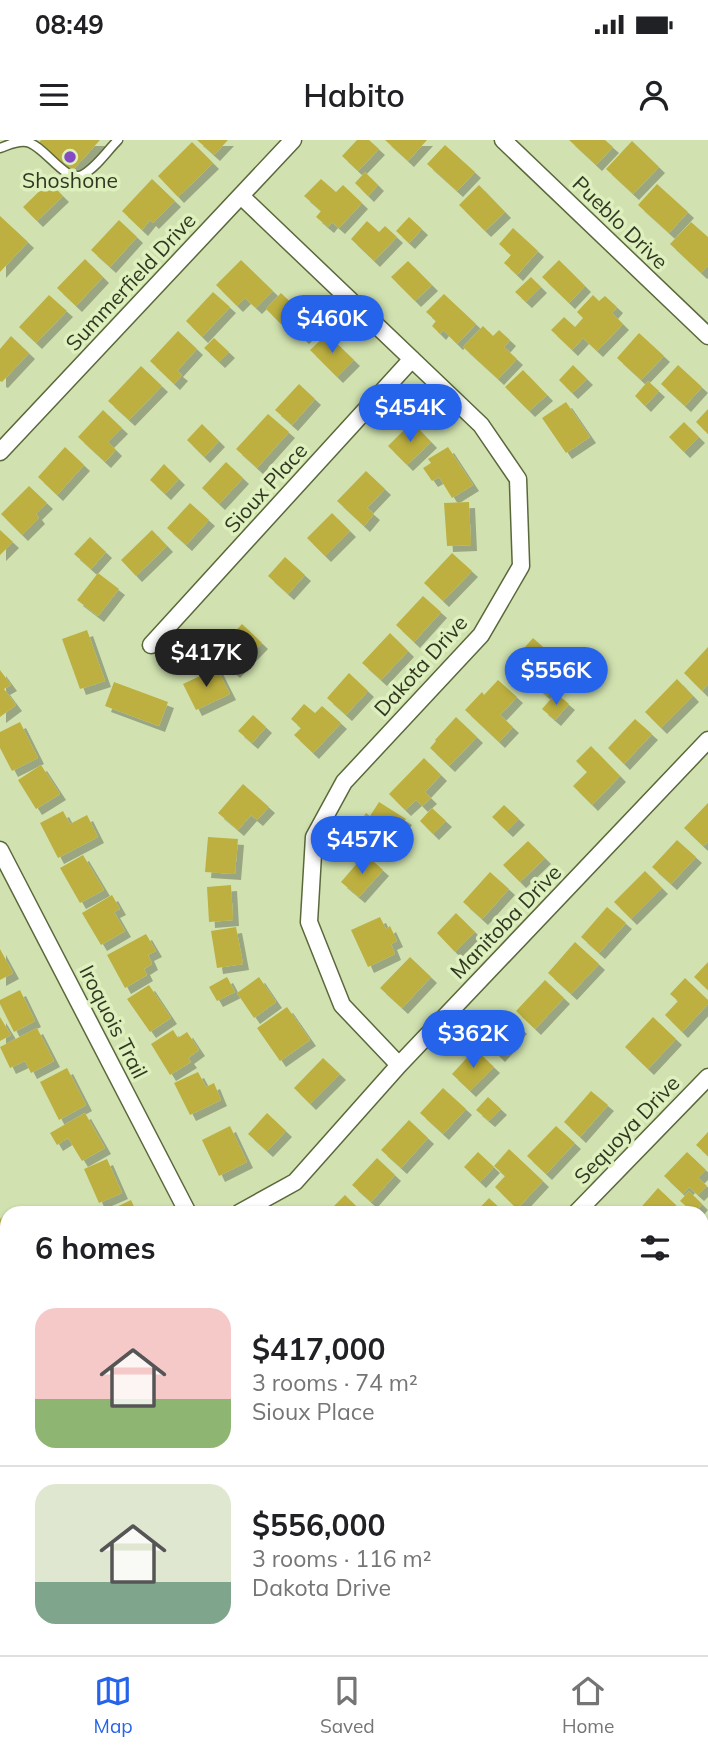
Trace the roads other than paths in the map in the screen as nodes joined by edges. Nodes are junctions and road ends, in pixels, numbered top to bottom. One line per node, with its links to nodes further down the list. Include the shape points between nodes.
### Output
1 (117, 140): 4 (lane, via 90,169 75,177 38,146 15,142)
2 (293, 140): 5 (street, Summerfield Drive)
3 (503, 140): 6 (street, Pueblo Drive)
4 (0, 148)
5 (241, 196): 7 (street, Dakota Drive); 8 (street, Summerfield Drive)
6 (708, 336)
7 (412, 359): 9 (street, Sioux Place); 12 (street, Dakota Drive, via 481,425 518,479 521,566 481,635 344,782 314,837 309,922 342,1005)
8 (0, 452)
9 (150, 645)
10 (708, 740): 12 (street, Manitoba Drive)
11 (0, 850): 14 (street, Iroquois Trail)
12 (399, 1065): 15 (street, Manitoba Drive, via 295,1182)
13 (708, 1077): 16 (street, Sequoya Drive)
14 (184, 1206)
15 (252, 1206)
16 (583, 1206)

